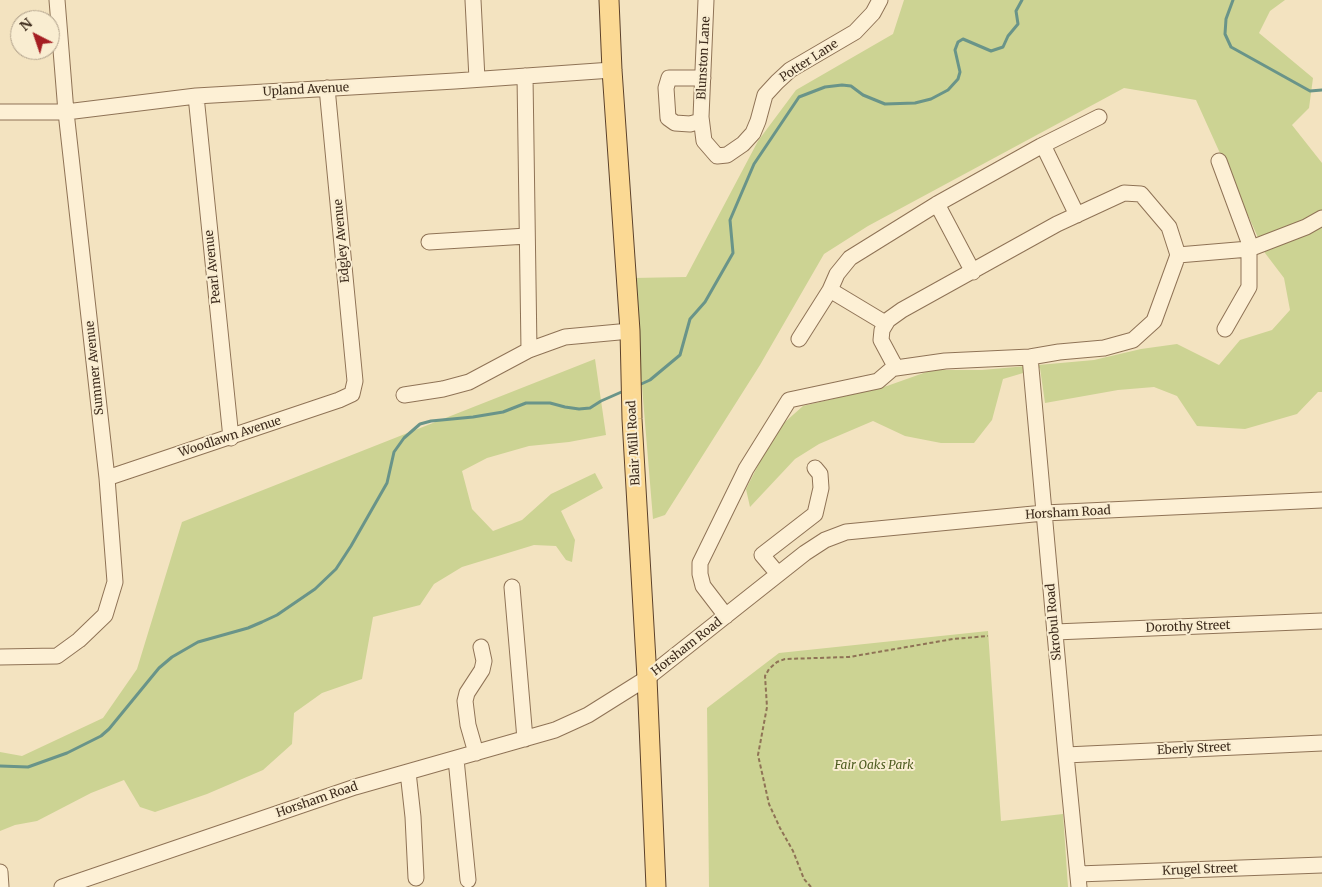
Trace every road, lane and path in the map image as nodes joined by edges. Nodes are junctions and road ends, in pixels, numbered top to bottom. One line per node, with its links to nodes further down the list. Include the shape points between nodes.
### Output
1 (57, 0): 13 (street, Summer Avenue)
2 (473, 0): 9 (street)
3 (609, 0): 6 (main road, Blair Mill Road)
4 (706, 0): 8 (street, Blunston Lane)
5 (880, 0): 15 (street, Potter Lane, via 873,13 854,32 790,70 777,82 765,95 753,133 727,155 717,156 704,141)
6 (612, 70): 7 (street, Upland Avenue); 29 (main road, Blair Mill Road)
7 (525, 76): 9 (street, Upland Avenue); 21 (street)
8 (703, 78): 15 (street, Blunston Lane); 15 (street, via 669,78 666,88 668,118 675,124 690,124)
9 (477, 80): 10 (street, Upland Avenue)
10 (327, 88): 11 (street, Upland Avenue); 34 (street, Edgley Avenue, via 355,382)
11 (196, 96): 13 (street, Upland Avenue); 36 (street, Pearl Avenue)
12 (0, 112): 13 (street, Upland Avenue)
13 (66, 112): 38 (street, Summer Avenue)
14 (1099, 117): 16 (street)
15 (701, 119)
16 (1043, 145): 18 (street); 19 (street)
17 (1219, 161): 23 (street, via 1249,242)
18 (937, 204): 25 (street); 26 (street, via 850,258 836,274)
19 (1076, 215): 24 (street, via 1124,192 1141,194 1169,227); 25 (street)
20 (1322, 218): 23 (street)
21 (527, 236): 22 (street); 31 (street)
22 (429, 242)
23 (1249, 250): 24 (street); 28 (street, via 1248,286)
24 (1178, 255): 32 (street, via 1154,321 1133,340 1104,348)
25 (973, 272): 27 (street, via 902,310)
26 (830, 290): 27 (street); 30 (street)
27 (885, 323): 33 (street, via 881,340)
28 (1225, 330)
29 (630, 331): 31 (street, via 565,337); 51 (main road, Blair Mill Road)
30 (799, 339)
31 (529, 350): 35 (street, via 468,382)
32 (1030, 357): 33 (street, via 945,361); 40 (street, Skrobul Road)
33 (896, 368): 45 (street, via 878,381 788,400 746,470 700,563 703,586)
34 (352, 394): 36 (street, Woodlawn Avenue)
35 (404, 395)
36 (231, 438): 38 (street, Woodlawn Avenue)
37 (815, 468): 41 (street, via 820,474 821,488 815,514)
38 (107, 478): 50 (street, Summer Avenue, via 115,582 105,615 57,656)
39 (1322, 500): 40 (street, Horsham Road)
40 (1044, 513): 42 (street, Horsham Road, via 846,532 825,540); 47 (street, Skrobul Road)
41 (788, 534): 42 (street); 43 (street, via 762,555)
42 (805, 554): 43 (street, Horsham Road)
43 (778, 574): 45 (street, Horsham Road)
44 (512, 586): 52 (street)
45 (726, 616): 51 (street, Horsham Road)
46 (1322, 621): 47 (street, Dorothy Street)
47 (1055, 632): 55 (street, Skrobul Road)
48 (988, 636): 66 (path, via 953,639 849,658 785,659 769,669 765,676 767,707 758,755 769,804 804,879)
49 (482, 647): 54 (street, via 482,670 465,701)
50 (0, 657)
51 (647, 678): 52 (street, Horsham Road, via 588,715); 65 (main road, Blair Mill Road)
52 (525, 739): 54 (street, Horsham Road)
53 (1322, 743): 55 (street, Eberly Street)
54 (476, 753): 56 (street, Horsham Road)
55 (1066, 755): 62 (street, Skrobul Road)
56 (456, 759): 57 (street, Horsham Road); 61 (street)
57 (408, 772): 60 (street); 64 (street, Horsham Road)
58 (1322, 865): 62 (street, Krugel Street)
59 (0, 872): 63 (street)
60 (416, 878)
61 (468, 880)
62 (1079, 881)
63 (1, 887)
64 (62, 887)
65 (656, 887)
66 (811, 887)

